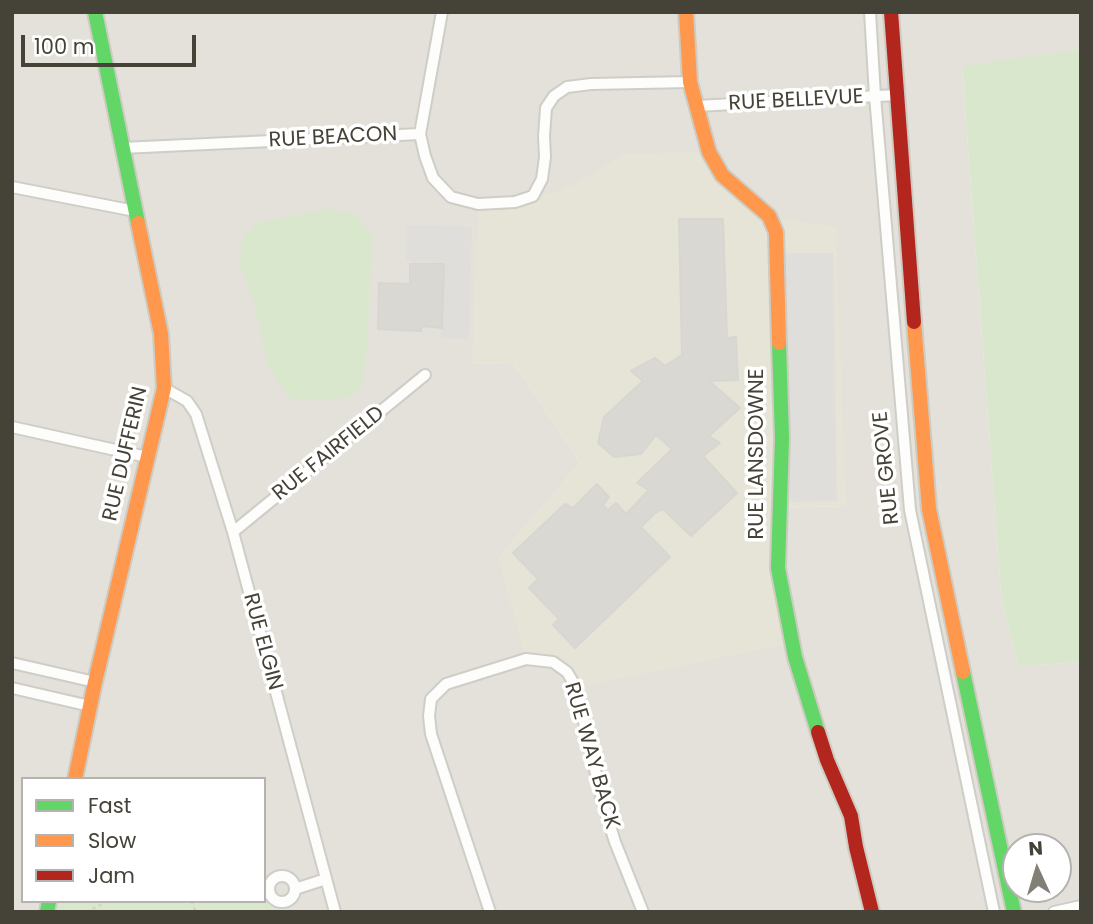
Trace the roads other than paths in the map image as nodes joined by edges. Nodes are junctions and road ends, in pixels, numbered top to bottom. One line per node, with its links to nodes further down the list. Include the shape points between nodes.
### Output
1 (95, 12): 11 (street, RUE DUFFERIN)
2 (442, 12): 10 (street, RUE BEACON)
3 (686, 12): 6 (street, RUE LANSDOWNE)
4 (870, 12): 8 (street, RUE GROVE)
5 (891, 12): 7 (street, RUE GROVE)
6 (691, 82): 9 (street, RUE LANSDOWNE); 10 (street, via 567,87 546,108 542,179 533,196 515,202 478,204 451,198 433,178)
7 (896, 95): 8 (street, RUE BELLEVUE); 34 (street, RUE GROVE, via 929,509)
8 (875, 96): 9 (street, RUE BELLEVUE); 33 (street, RUE GROVE, via 910,510)
9 (697, 106): 32 (street, RUE LANSDOWNE, via 709,152 722,175 769,216 776,232 782,439 778,568 795,657 827,760 851,816)
10 (420, 135): 11 (street, RUE BEACON)
11 (122, 148): 13 (street, RUE DUFFERIN)
12 (12, 187): 13 (street)
13 (135, 212): 15 (street, RUE DUFFERIN, via 161,334)
14 (425, 375): 18 (street, RUE FAIRFIELD)
15 (164, 388): 17 (street, RUE DUFFERIN); 18 (street, RUE ELGIN, via 187,401 196,414)
16 (12, 427): 17 (street)
17 (148, 457): 20 (street, RUE DUFFERIN)
18 (233, 532): 24 (street, RUE ELGIN)
19 (12, 663): 20 (street)
20 (95, 682): 22 (street, RUE DUFFERIN)
21 (12, 688): 22 (street)
22 (90, 706): 23 (street, RUE DUFFERIN)
23 (75, 777)
24 (326, 879): 26 (street); 29 (street, RUE ELGIN)
25 (267, 882): 26 (street, via 283,876 292,881); 28 (street, via 271,898)
26 (295, 890): 28 (street)
27 (1081, 906): 35 (street)
28 (280, 907)
29 (335, 912)
30 (490, 912): 31 (street, RUE WAY BACK, via 431,734 431,699 446,684 526,659 554,662 576,687 602,800)
31 (643, 912)
32 (872, 912)
33 (994, 912)
34 (1014, 912)
35 (1054, 912)

